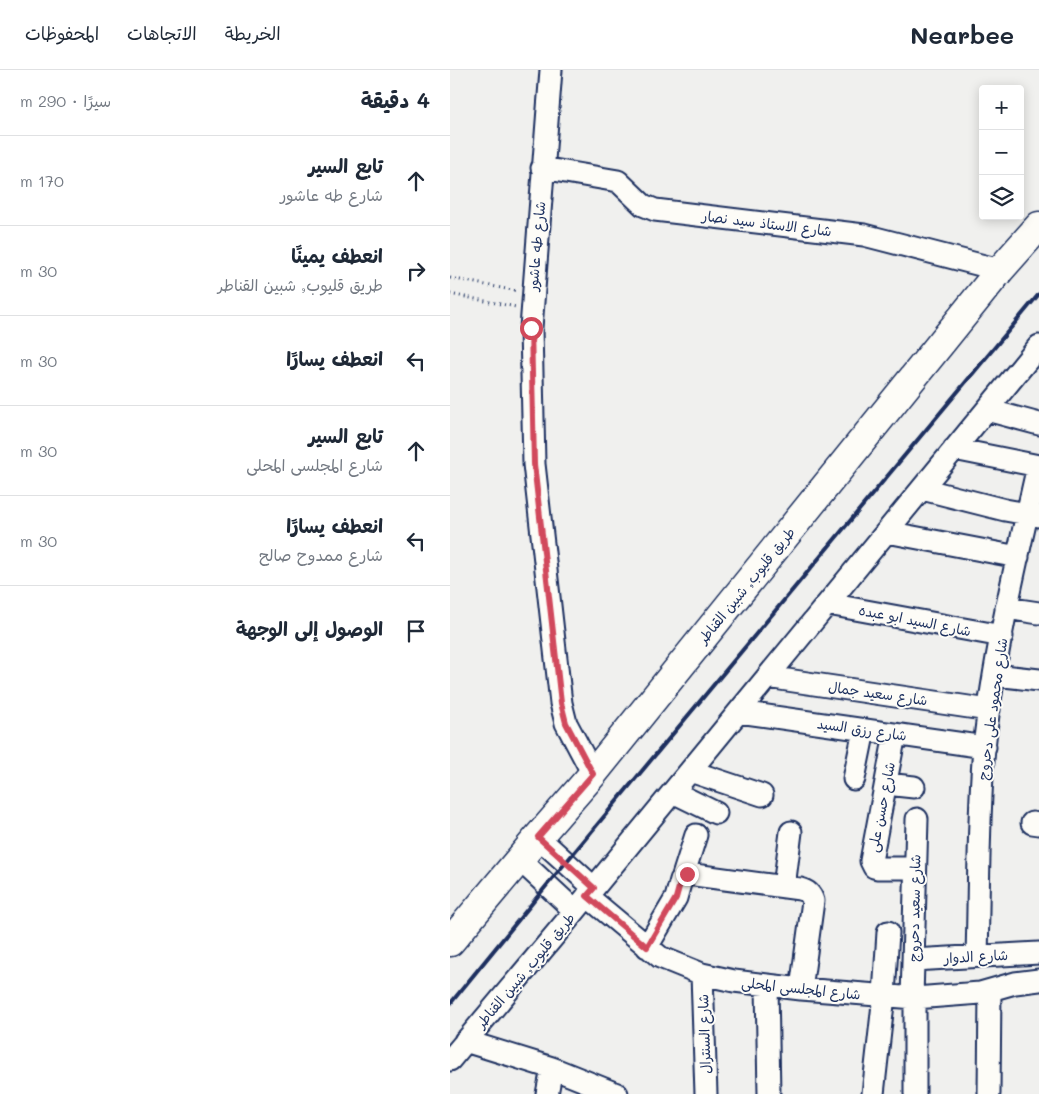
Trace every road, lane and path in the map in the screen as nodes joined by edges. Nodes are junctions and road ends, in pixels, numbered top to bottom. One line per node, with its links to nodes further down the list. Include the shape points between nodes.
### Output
1 (551, 70): 2 (street, شارع طه عاشور)
2 (542, 168): 4 (street, شارع الاستاذ سيد نصار, via 618,181 643,205 655,210 864,236); 7 (street, شارع طه عاشور)
3 (1039, 226): 4 (main road, طريق قليوب, شبين القناطر)
4 (1000, 270): 30 (main road, طريق قليوب, شبين القناطر)
5 (450, 278): 7 (path)
6 (450, 294): 7 (path)
7 (532, 302): 30 (street, شارع طه عاشور, via 534,464 561,703 566,723)
8 (1037, 350): 9 (street, طريق قليوب, شبين القناطر)
9 (987, 410): 10 (street); 11 (street, طريق قليوب, شبين القناطر)
10 (1039, 424)
11 (954, 449): 12 (street); 13 (street, طريق قليوب, شبين القناطر)
12 (1038, 466): 14 (street, شارع محمود على دحروج)
13 (922, 489): 14 (street); 15 (street, طريق قليوب, شبين القناطر)
14 (1033, 516): 16 (street, شارع محمود على دحروج)
15 (886, 532): 16 (street); 17 (street, طريق قليوب, شبين القناطر)
16 (1018, 557): 18 (street, شارع محمود على دحروج)
17 (828, 604): 20 (street, شارع السيد ابو عبده); 22 (street, طريق قليوب, شبين القناطر)
18 (1006, 608): 19 (street); 20 (street, شارع محمود على دحروج)
19 (1039, 613)
20 (1002, 636): 21 (street, شارع محمود على دحروج)
21 (995, 675): 23 (street); 24 (street, شارع محمود على دحروج)
22 (767, 677): 24 (street, شارع سعيد جمال); 25 (street, طريق قليوب, شبين القناطر)
23 (1039, 680)
24 (989, 710): 28 (street, شارع محمود على دحروج)
25 (739, 712): 26 (street, شارع رزق السيد); 29 (street, طريق قليوب, شبين القناطر)
26 (864, 730): 27 (street, شارع رزق السيد); 31 (street)
27 (895, 734): 28 (street, شارع رزق السيد); 32 (street, شارع حسن على)
28 (985, 747): 50 (street, شارع محمود على دحروج, via 981,789)
29 (690, 771): 34 (street, طريق قليوب, شبين القناطر); 35 (street)
30 (593, 774): 40 (main road, طريق قليوب, شبين القناطر)
31 (854, 779)
32 (886, 784): 33 (street); 42 (street, شارع حسن على, via 872,864 878,868)
33 (914, 787)
34 (673, 792): 36 (street); 45 (street, طريق قليوب, شبين القناطر)
35 (762, 795)
36 (716, 813)
37 (917, 819): 42 (street, شارع سعيد دحروج)
38 (790, 832): 44 (street)
39 (696, 835): 43 (street)
40 (538, 837): 41 (main road, طريق قليوب, شبين القناطر); 45 (street)
41 (520, 859): 45 (street); 47 (main road, طريق قليوب, شبين القناطر)
42 (915, 868): 51 (street, شارع سعيد دحروج)
43 (683, 876): 44 (street, via 692,874); 48 (street, via 676,898)
44 (792, 888): 55 (street, via 806,891 813,901)
45 (585, 898): 48 (street, شارع المجلسى المحلى); 59 (street, طريق قليوب, شبين القناطر)
46 (888, 932): 57 (street)
47 (450, 942)
48 (647, 947): 52 (street, شارع المجلسى المحلى, via 660,957)
49 (1039, 953): 50 (street, شارع الدوار)
50 (978, 956): 51 (street, شارع الدوار)
51 (913, 960): 58 (street, شارع سعيد دحروج)
52 (702, 974): 54 (street, شارع المجلسى المحلى); 64 (street, شارع السنترال)
53 (1039, 980): 56 (street, شارع المجلسى المحلى)
54 (767, 986): 55 (street, شارع المجلسى المحلى); 65 (street)
55 (801, 989): 57 (street, شارع المجلسى المحلى)
56 (990, 991): 58 (street, شارع المجلسى المحلى); 68 (street)
57 (884, 996): 58 (street, شارع المجلسى المحلى); 66 (street)
58 (914, 998): 67 (street, شارع سعيد دحروج)
59 (466, 1041): 60 (street, طريق قليوب, شبين القناطر); 61 (street)
60 (450, 1060)
61 (552, 1068): 62 (street); 63 (street)
62 (547, 1094)
63 (617, 1094)
64 (706, 1094)
65 (769, 1094)
66 (873, 1094)
67 (915, 1094)
68 (989, 1094)

